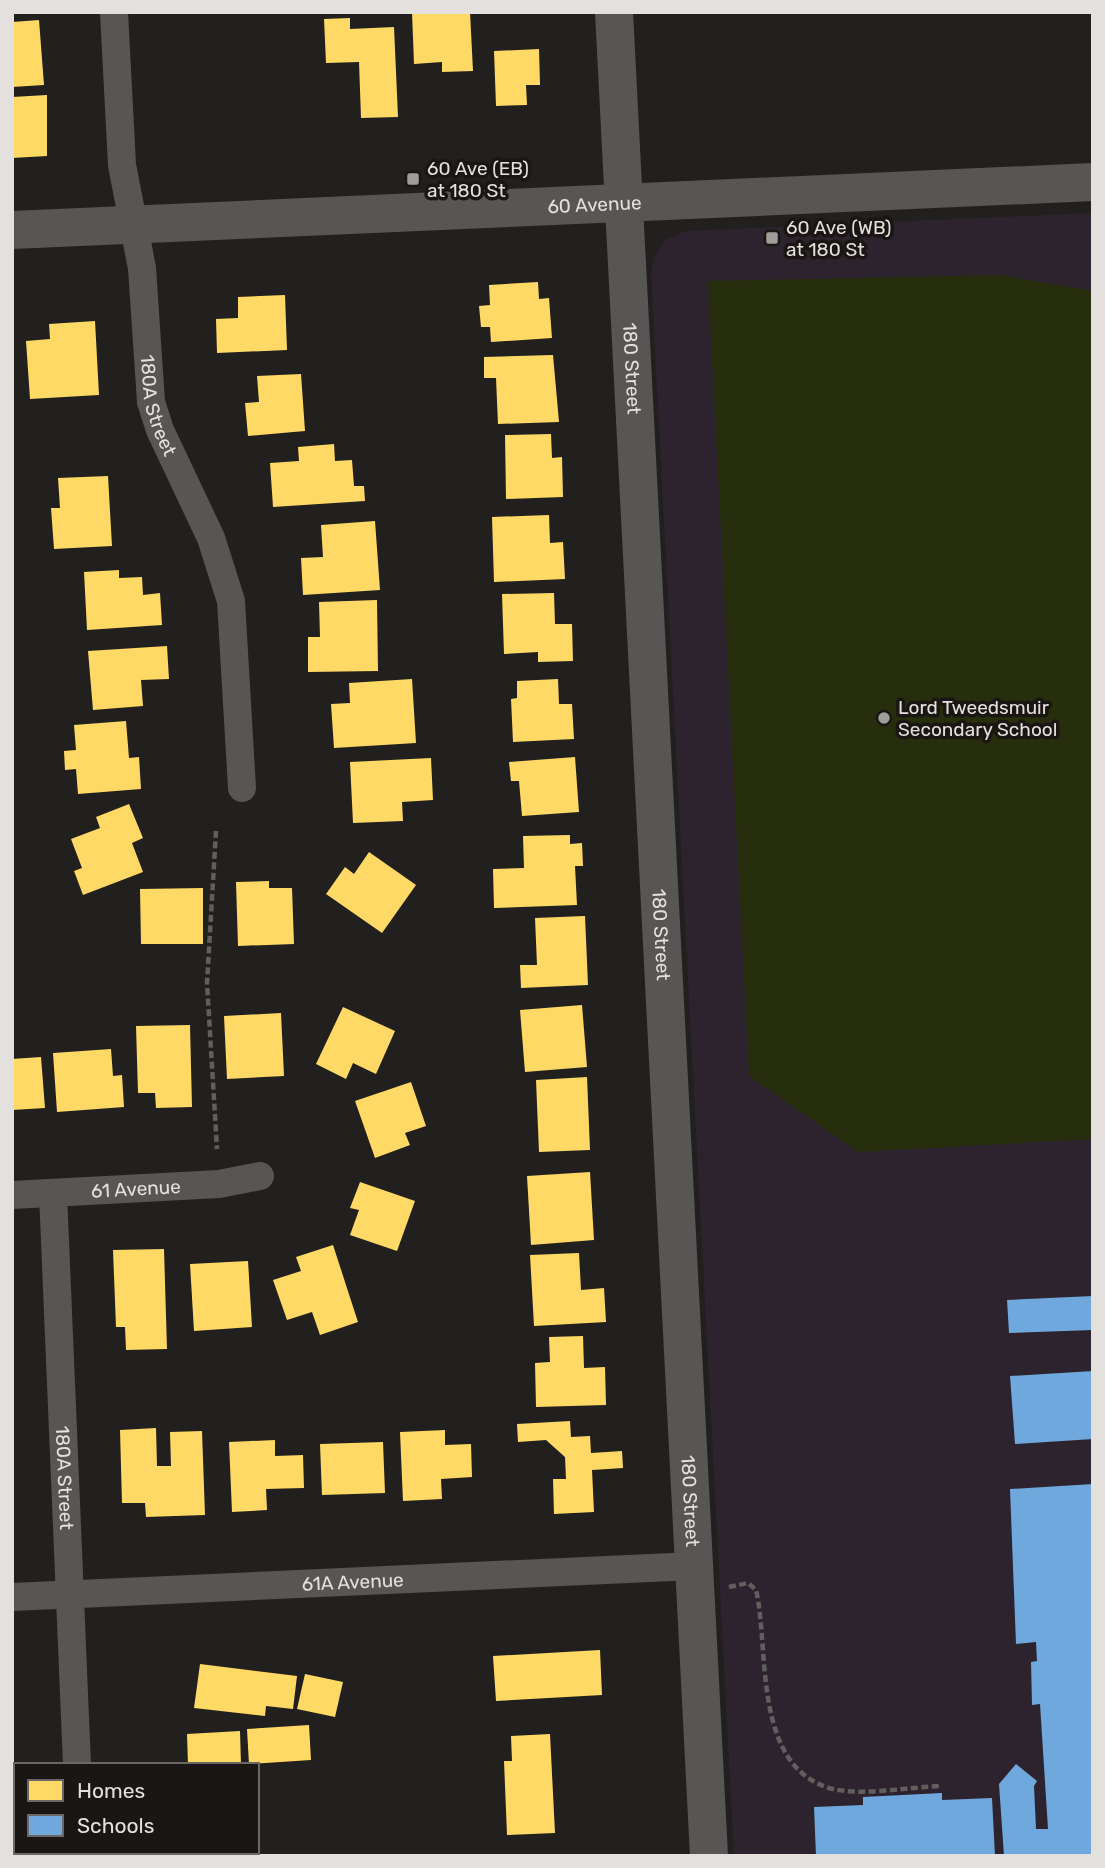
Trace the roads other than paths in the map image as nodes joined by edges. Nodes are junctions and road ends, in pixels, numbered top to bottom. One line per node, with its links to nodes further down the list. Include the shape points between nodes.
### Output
1 (114, 12): 5 (street, 180A Street, via 122,166)
2 (614, 12): 4 (street, 180 Street)
3 (1093, 181): 4 (street, 60 Avenue)
4 (623, 203): 5 (street, 60 Avenue); 11 (street, 180 Street)
5 (134, 225): 6 (street, 60 Avenue); 7 (street, 180A Street, via 142,268 151,402 211,538 231,601)
6 (12, 230)
7 (242, 788)
8 (260, 1176): 9 (street, 61 Avenue, via 219,1184)
9 (53, 1193): 10 (street, 61 Avenue); 12 (street, 180A Street)
10 (12, 1195)
11 (694, 1566): 12 (street, 61A Avenue); 15 (street, 180 Street)
12 (70, 1594): 13 (street, 61A Avenue); 14 (street, 180A Street)
13 (12, 1597)
14 (78, 1763)
15 (709, 1856)

